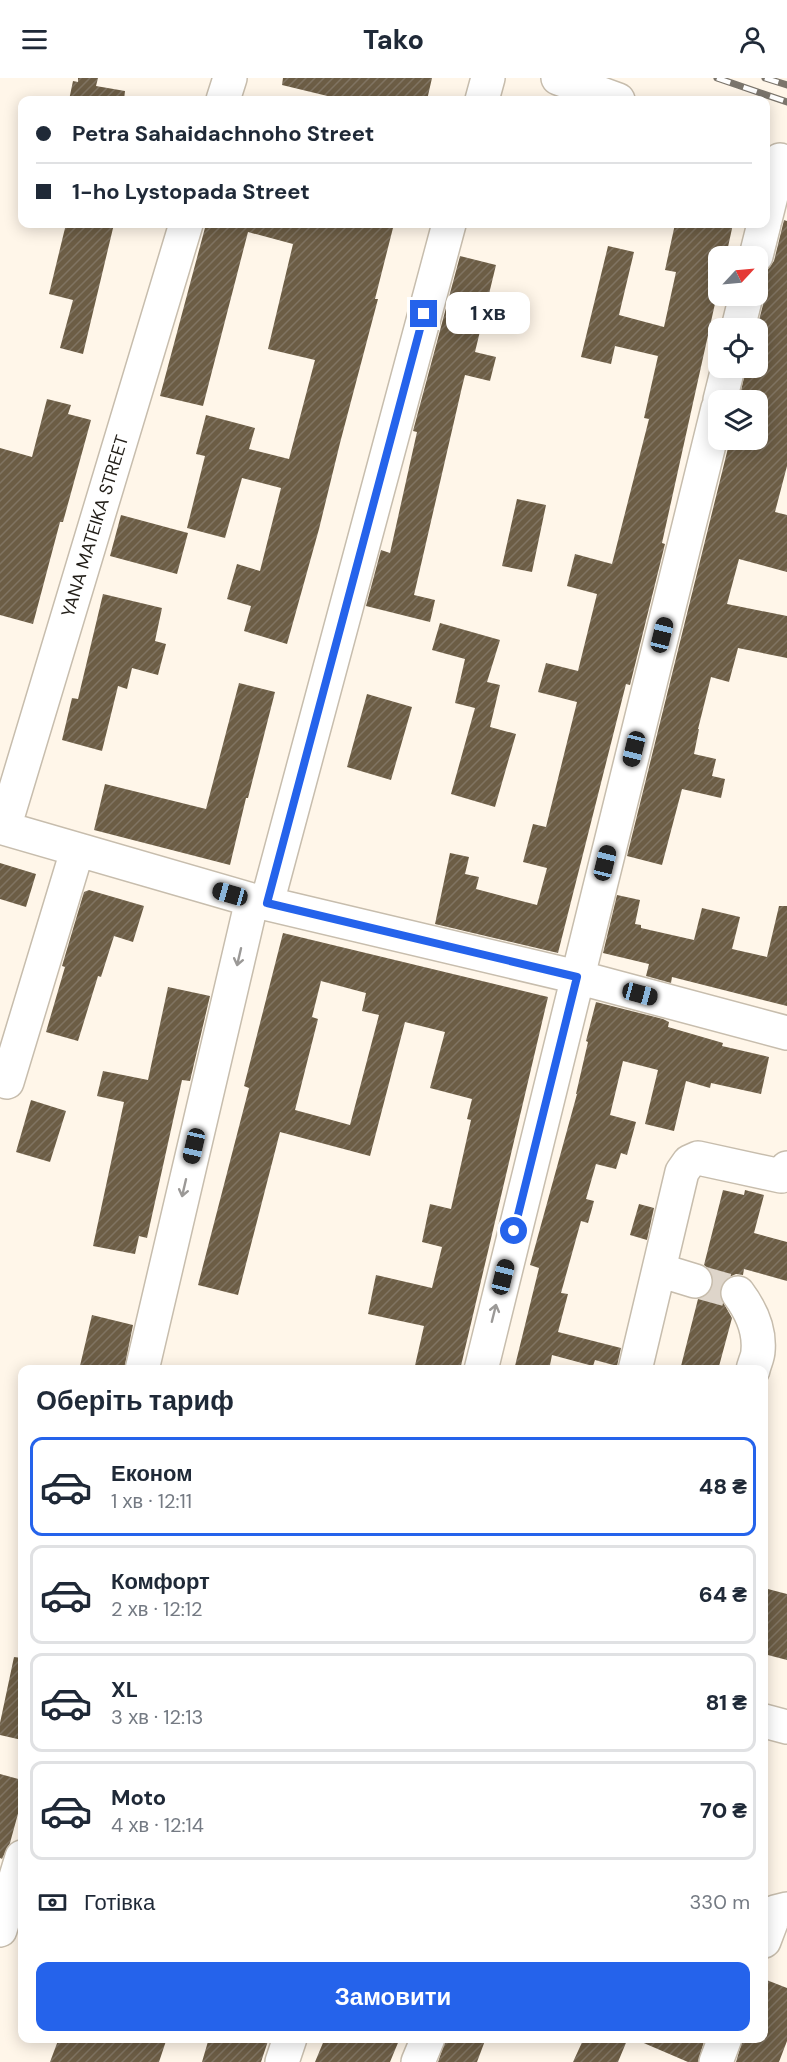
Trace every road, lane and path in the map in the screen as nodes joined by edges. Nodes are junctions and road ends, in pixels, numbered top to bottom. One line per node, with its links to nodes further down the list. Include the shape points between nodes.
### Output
1 (230, 78): 4 (street)
2 (488, 78): 5 (street)
3 (558, 78): 6 (street)
4 (224, 96)
5 (483, 96)
6 (607, 96)
7 (777, 159): 8 (street)
8 (770, 196)
9 (185, 228): 14 (street, YANA MATEIKA STREET)
10 (448, 228): 16 (street)
11 (763, 228): 12 (street)
12 (759, 246)
13 (708, 448): 17 (street)
14 (2, 827): 15 (street)
15 (77, 851): 16 (street); 19 (street)
16 (259, 902): 17 (street); 24 (street, one-way to 24)
17 (577, 977): 18 (street); 25 (street, one-way to 17)
18 (787, 1033)
19 (7, 1082)
20 (785, 1177): 21 (street, via 698,1158 689,1162 682,1172)
21 (659, 1270): 22 (street); 26 (street)
22 (695, 1281)
23 (738, 1293): 27 (street, via 748,1307 755,1329 758,1351)
24 (143, 1365)
25 (481, 1365)
26 (636, 1365)
27 (754, 1365)
28 (768, 1722): 29 (street)
29 (787, 1727)
30 (18, 1870): 31 (street)
31 (0, 1930)
32 (288, 2043): 35 (street)
33 (426, 2043): 36 (street)
34 (723, 2043): 37 (street)
35 (282, 2062)
36 (418, 2062)
37 (716, 2062)

